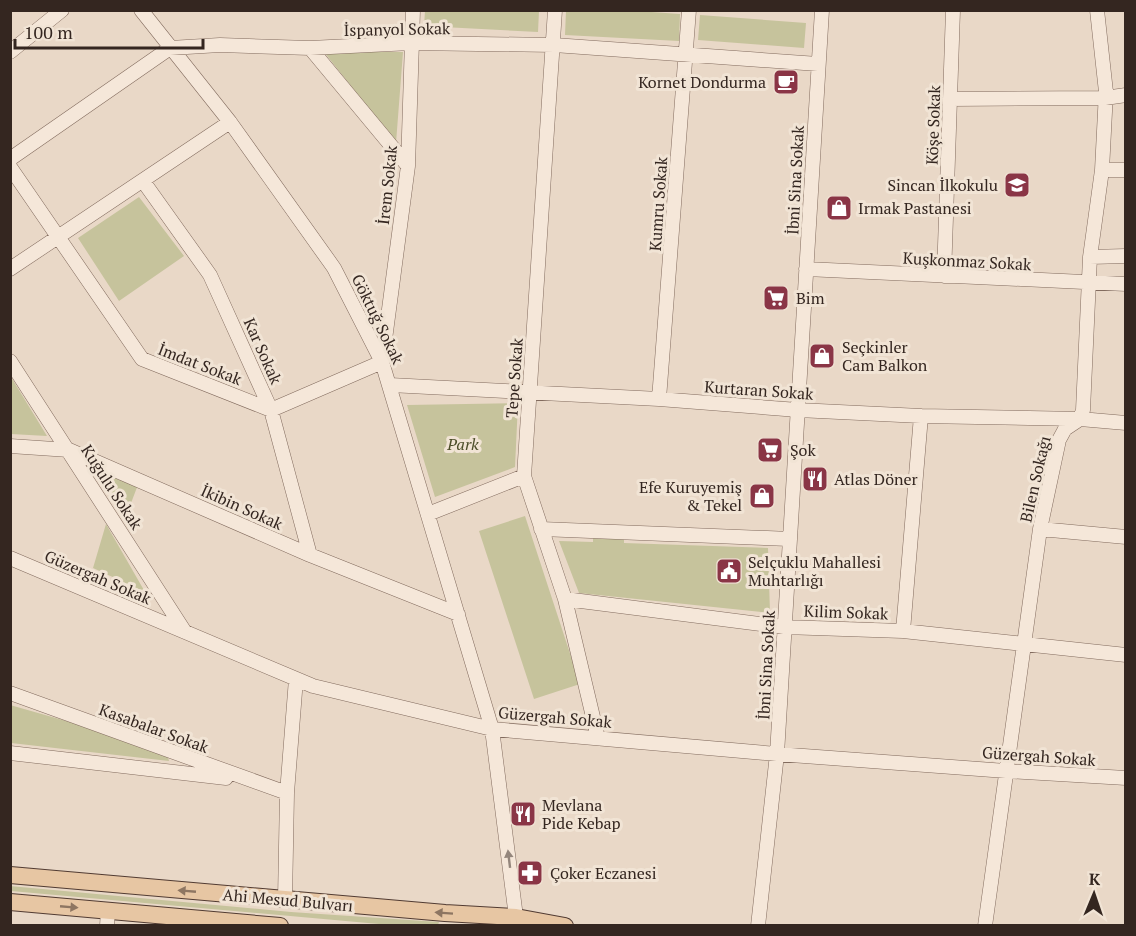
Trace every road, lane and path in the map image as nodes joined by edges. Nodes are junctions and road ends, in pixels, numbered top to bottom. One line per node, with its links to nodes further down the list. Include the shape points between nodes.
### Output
1 (62, 10): 13 (street)
2 (141, 10): 11 (street, Göktuğ Sokak)
3 (413, 10): 9 (street, İrem Sokak)
4 (555, 10): 10 (street, Tepe Sokak)
5 (689, 10): 14 (street, Kumru Sokak)
6 (822, 10): 15 (street, İbni Sina Sokak)
7 (953, 10): 18 (street, Köşe Sokak)
8 (1097, 10): 17 (street)
9 (411, 43): 10 (street, İspanyol Sokak); 12 (street, İspanyol Sokak); 21 (street, İrem Sokak)
10 (554, 45): 14 (street, İspanyol Sokak); 37 (street, Tepe Sokak)
11 (170, 48): 12 (street, İspanyol Sokak); 19 (street, Göktuğ Sokak); 20 (street)
12 (310, 48): 21 (street)
13 (10, 52)
14 (686, 54): 15 (street, İspanyol Sokak); 38 (street, Kumru Sokak)
15 (818, 64): 30 (street, İbni Sina Sokak)
16 (1125, 95): 17 (street)
17 (1106, 98): 18 (street); 23 (street)
18 (950, 99): 31 (street, Köşe Sokak)
19 (230, 122): 25 (street); 35 (street, Göktuğ Sokak, via 334,268)
20 (10, 159)
21 (408, 166): 35 (street, İrem Sokak)
22 (10, 167): 26 (street, İmdat Sokak)
23 (1101, 170): 24 (street); 28 (street)
24 (1125, 170)
25 (142, 181): 26 (street); 39 (street, Kar Sokak, via 210,276)
26 (58, 237): 29 (street); 39 (street, İmdat Sokak, via 142,359)
27 (1125, 256): 28 (street)
28 (1090, 257): 32 (street)
29 (10, 269)
30 (806, 269): 31 (street, Kuşkonmaz Sokak); 40 (street, İbni Sina Sokak)
31 (944, 276): 32 (street, Kuşkonmaz Sokak)
32 (1089, 283): 33 (street, Kuşkonmaz Sokak); 42 (street)
33 (1125, 284)
34 (10, 361): 45 (street, Kuğulu Sokak)
35 (382, 362): 36 (street, Göktuğ Sokak); 39 (street)
36 (390, 385): 37 (street, Kurtaran Sokak); 47 (street, Göktuğ Sokak)
37 (530, 392): 38 (street, Kurtaran Sokak); 46 (street, Tepe Sokak)
38 (659, 399): 40 (street, Kurtaran Sokak)
39 (271, 410): 52 (street, Kar Sokak)
40 (798, 410): 41 (street, Kurtaran Sokak); 51 (street, İbni Sina Sokak)
41 (921, 416): 42 (street, Kurtaran Sokak); 57 (street)
42 (1080, 419): 43 (street, Kurtaran Sokak); 49 (street, Bilen Sokağı, via 1065,429 1059,440)
43 (1125, 423)
44 (10, 446): 45 (street, İkibin Sokak)
45 (69, 450): 52 (street, İkibin Sokak); 58 (street, Kuğulu Sokak)
46 (524, 476): 47 (street); 48 (street, Tepe Sokak)
47 (428, 514): 55 (street, Göktuğ Sokak)
48 (541, 529): 51 (street); 54 (street, Tepe Sokak)
49 (1040, 529): 50 (street); 59 (street, Bilen Sokağı)
50 (1125, 537)
51 (790, 539): 56 (street, İbni Sina Sokak)
52 (310, 555): 55 (street, İkibin Sokak)
53 (10, 558): 58 (street, Güzergah Sokak)
54 (565, 599): 56 (street, Kilim Sokak); 64 (street, Tepe Sokak)
55 (458, 614): 63 (street, Göktuğ Sokak)
56 (784, 627): 57 (street, Kilim Sokak); 66 (street, İbni Sina Sokak)
57 (903, 631): 59 (street, Kilim Sokak)
58 (185, 632): 61 (street, Güzergah Sokak)
59 (1024, 644): 60 (street, Kilim Sokak); 67 (street, Bilen Sokağı)
60 (1125, 655)
61 (296, 679): 63 (street, Güzergah Sokak); 70 (street)
62 (10, 693): 69 (street, Kasabalar Sokak)
63 (492, 729): 64 (street, Güzergah Sokak); 74 (street, Göktuğ Sokak, one-way to 63)
64 (598, 738): 66 (street, Güzergah Sokak)
65 (10, 753): 69 (street)
66 (777, 754): 67 (street, Güzergah Sokak); 80 (street, İbni Sina Sokak)
67 (1006, 771): 68 (street, Güzergah Sokak); 81 (street, Bilen Sokağı)
68 (1125, 778)
69 (250, 781): 70 (street, Kasabalar Sokak)
70 (287, 793): 72 (street)
71 (10, 875): 72 (main road, Ahi Mesud Bulvarı, one-way to 71)
72 (285, 900): 76 (main road, Ahi Mesud Bulvarı, one-way to 72)
73 (10, 902): 75 (main road, Ahi Mesud Bulvarı, one-way to 75)
74 (516, 917): 76 (main road, Ahi Mesud Bulvarı); 77 (main road, Ahi Mesud Bulvarı)
75 (107, 918): 78 (main road, Ahi Mesud Bulvarı)
76 (492, 921)
77 (542, 923): 79 (main road, Ahi Mesud Bulvarı)
78 (280, 926)
79 (565, 926)
80 (758, 926)
81 (985, 926)

